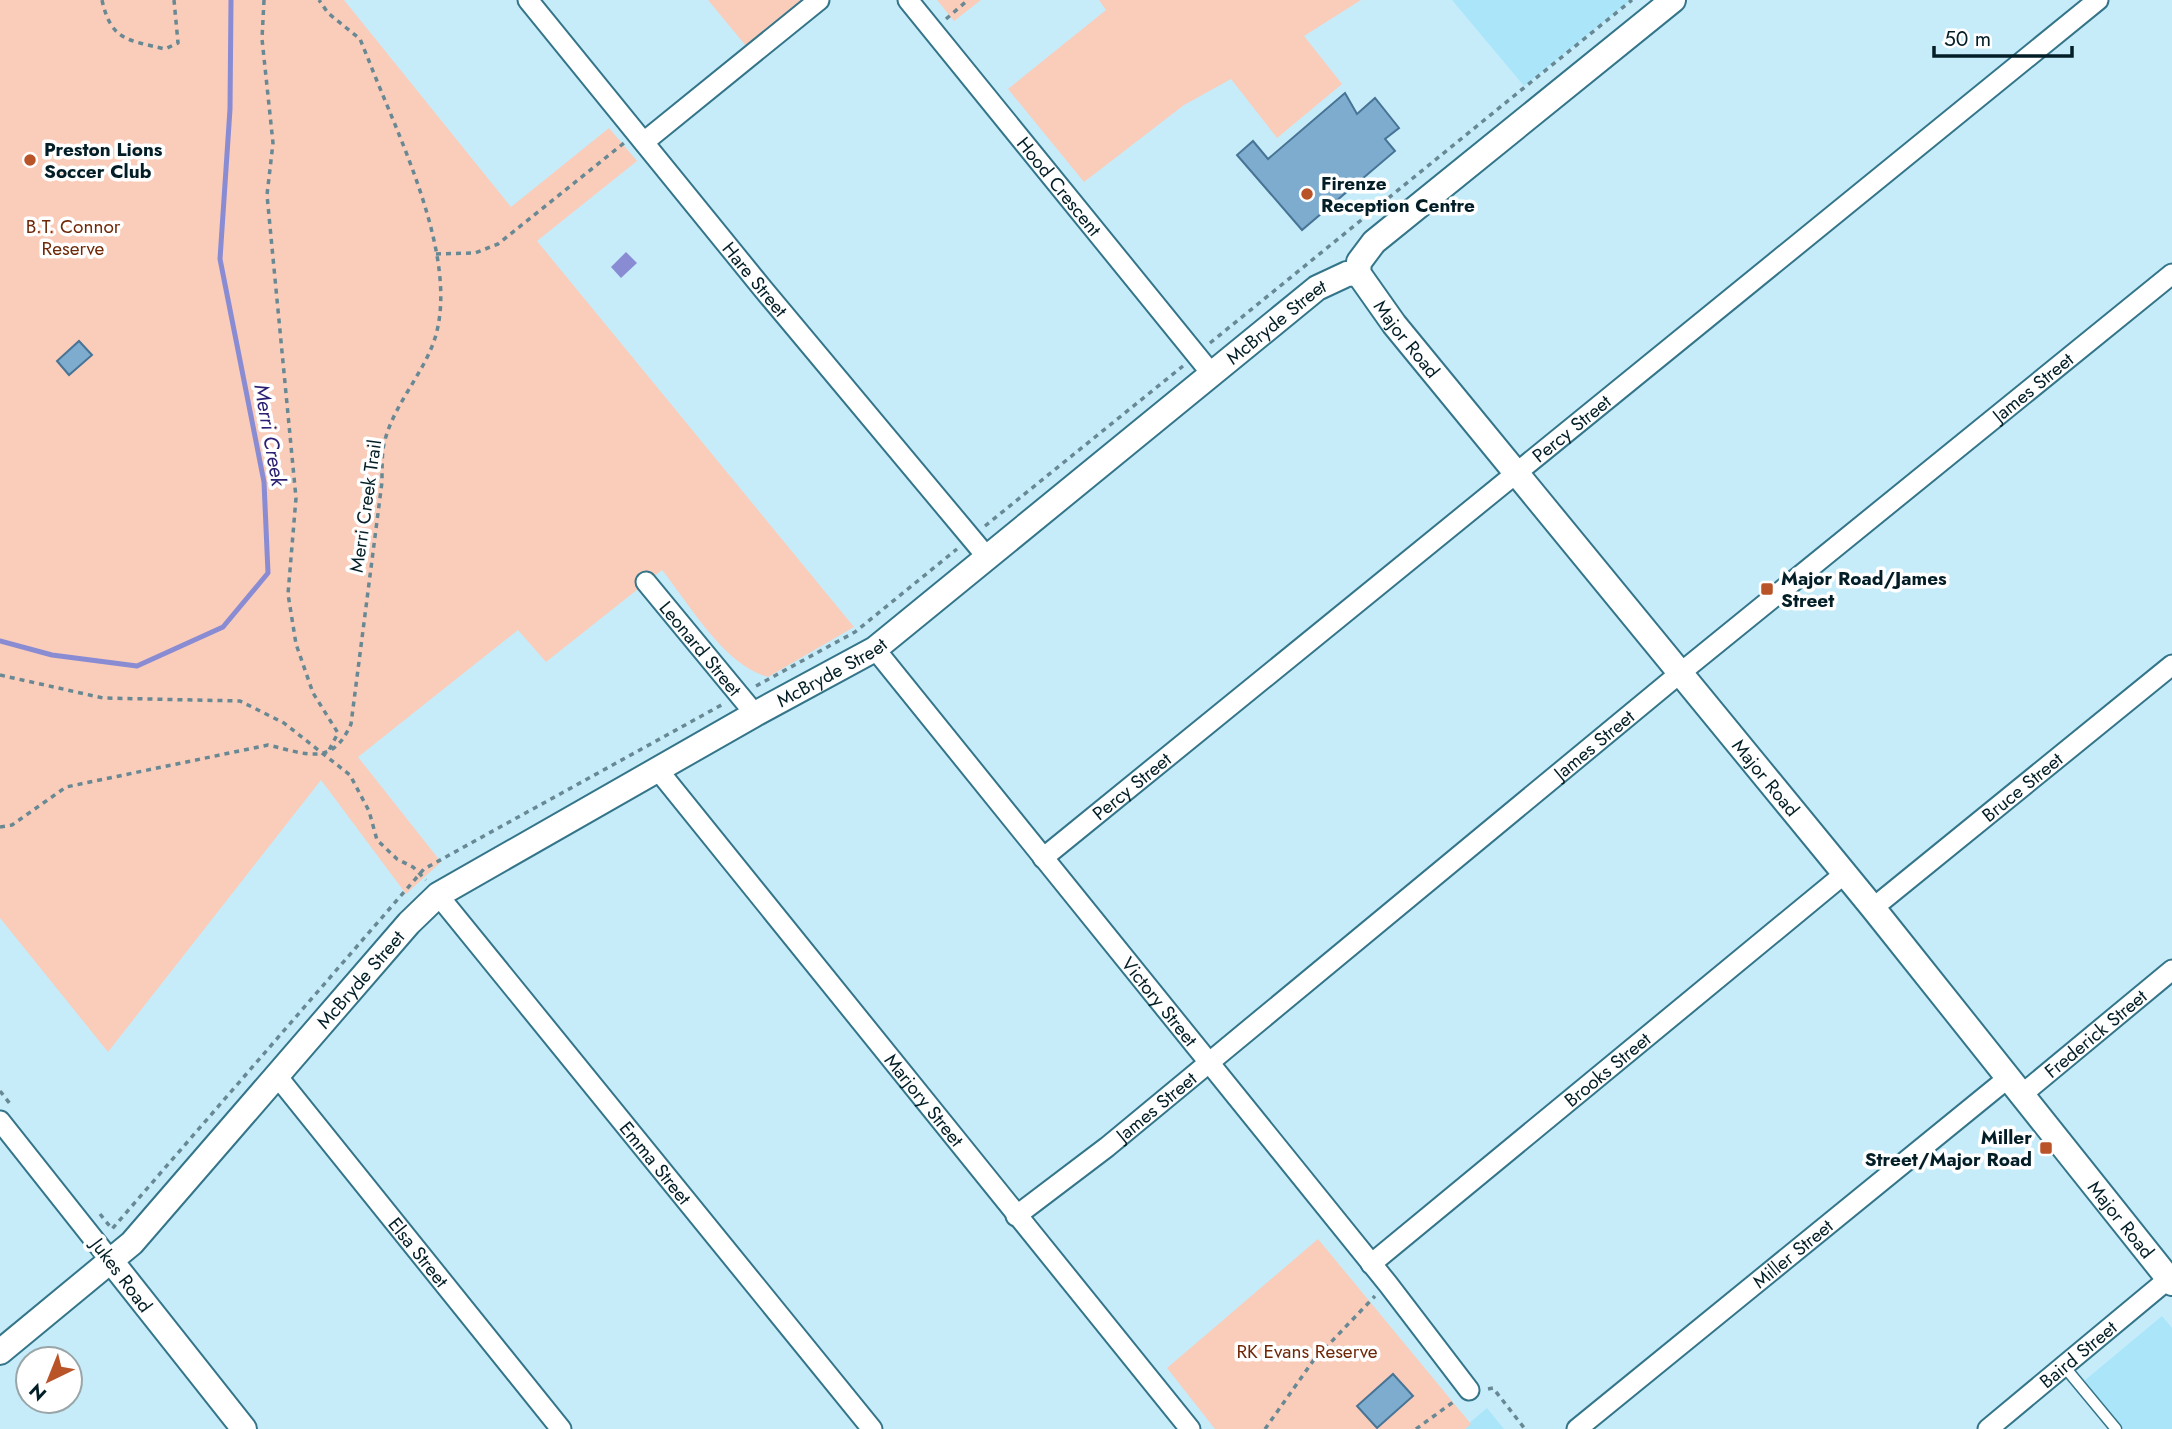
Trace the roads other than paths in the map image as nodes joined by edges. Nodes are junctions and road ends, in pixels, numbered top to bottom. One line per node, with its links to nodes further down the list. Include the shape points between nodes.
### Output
1 (528, 0): 6 (street, Hare Street)
2 (819, 0): 6 (street)
3 (908, 0): 9 (street, Hood Crescent)
4 (1673, 0): 7 (street, via 1374,242 1359,262)
5 (2098, 0): 10 (street, Percy Street)
6 (640, 137): 11 (street, Hare Street)
7 (1358, 273): 9 (street, McBryde Street, via 1317,288); 10 (street, Major Road)
8 (2172, 274): 15 (street, James Street)
9 (1204, 364): 11 (street, McBryde Street)
10 (1515, 473): 15 (street, Major Road); 18 (street, Percy Street)
11 (979, 547): 13 (street, McBryde Street)
12 (646, 582): 16 (street, Leonard Street)
13 (875, 649): 16 (street, McBryde Street); 18 (street, Victory Street)
14 (2172, 665): 21 (street, Bruce Street)
15 (1679, 674): 19 (street, Major Road); 23 (street, James Street)
16 (747, 705): 17 (street, McBryde Street)
17 (659, 770): 20 (street, McBryde Street); 27 (street, Marjory Street)
18 (1043, 858): 23 (street, Victory Street)
19 (1843, 875): 21 (street, Major Road); 29 (street, Brooks Street)
20 (438, 895): 24 (street, McBryde Street); 36 (street, Emma Street)
21 (1873, 908): 25 (street, Major Road)
22 (2172, 970): 25 (street, Frederick Street)
23 (1206, 1062): 27 (street, James Street, via 1107,1147); 29 (street, Victory Street)
24 (277, 1076): 28 (street, McBryde Street, via 146,1228); 35 (street, Elsa Street)
25 (2014, 1087): 30 (street, Major Road); 38 (street, Miller Street)
26 (9, 1117): 28 (street, Jukes Road)
27 (1016, 1216): 37 (street, Marjory Street)
28 (111, 1261): 31 (street, McBryde Street); 34 (street, Jukes Road)
29 (1371, 1264): 33 (street, Victory Street)
30 (2171, 1279): 32 (street, Baird Street)
31 (0, 1352)
32 (2063, 1364): 39 (street, Baird Street); 40 (lane)
33 (1469, 1390)
34 (244, 1429)
35 (561, 1429)
36 (872, 1429)
37 (1190, 1429)
38 (1577, 1429)
39 (1988, 1429)
40 (2116, 1429)

